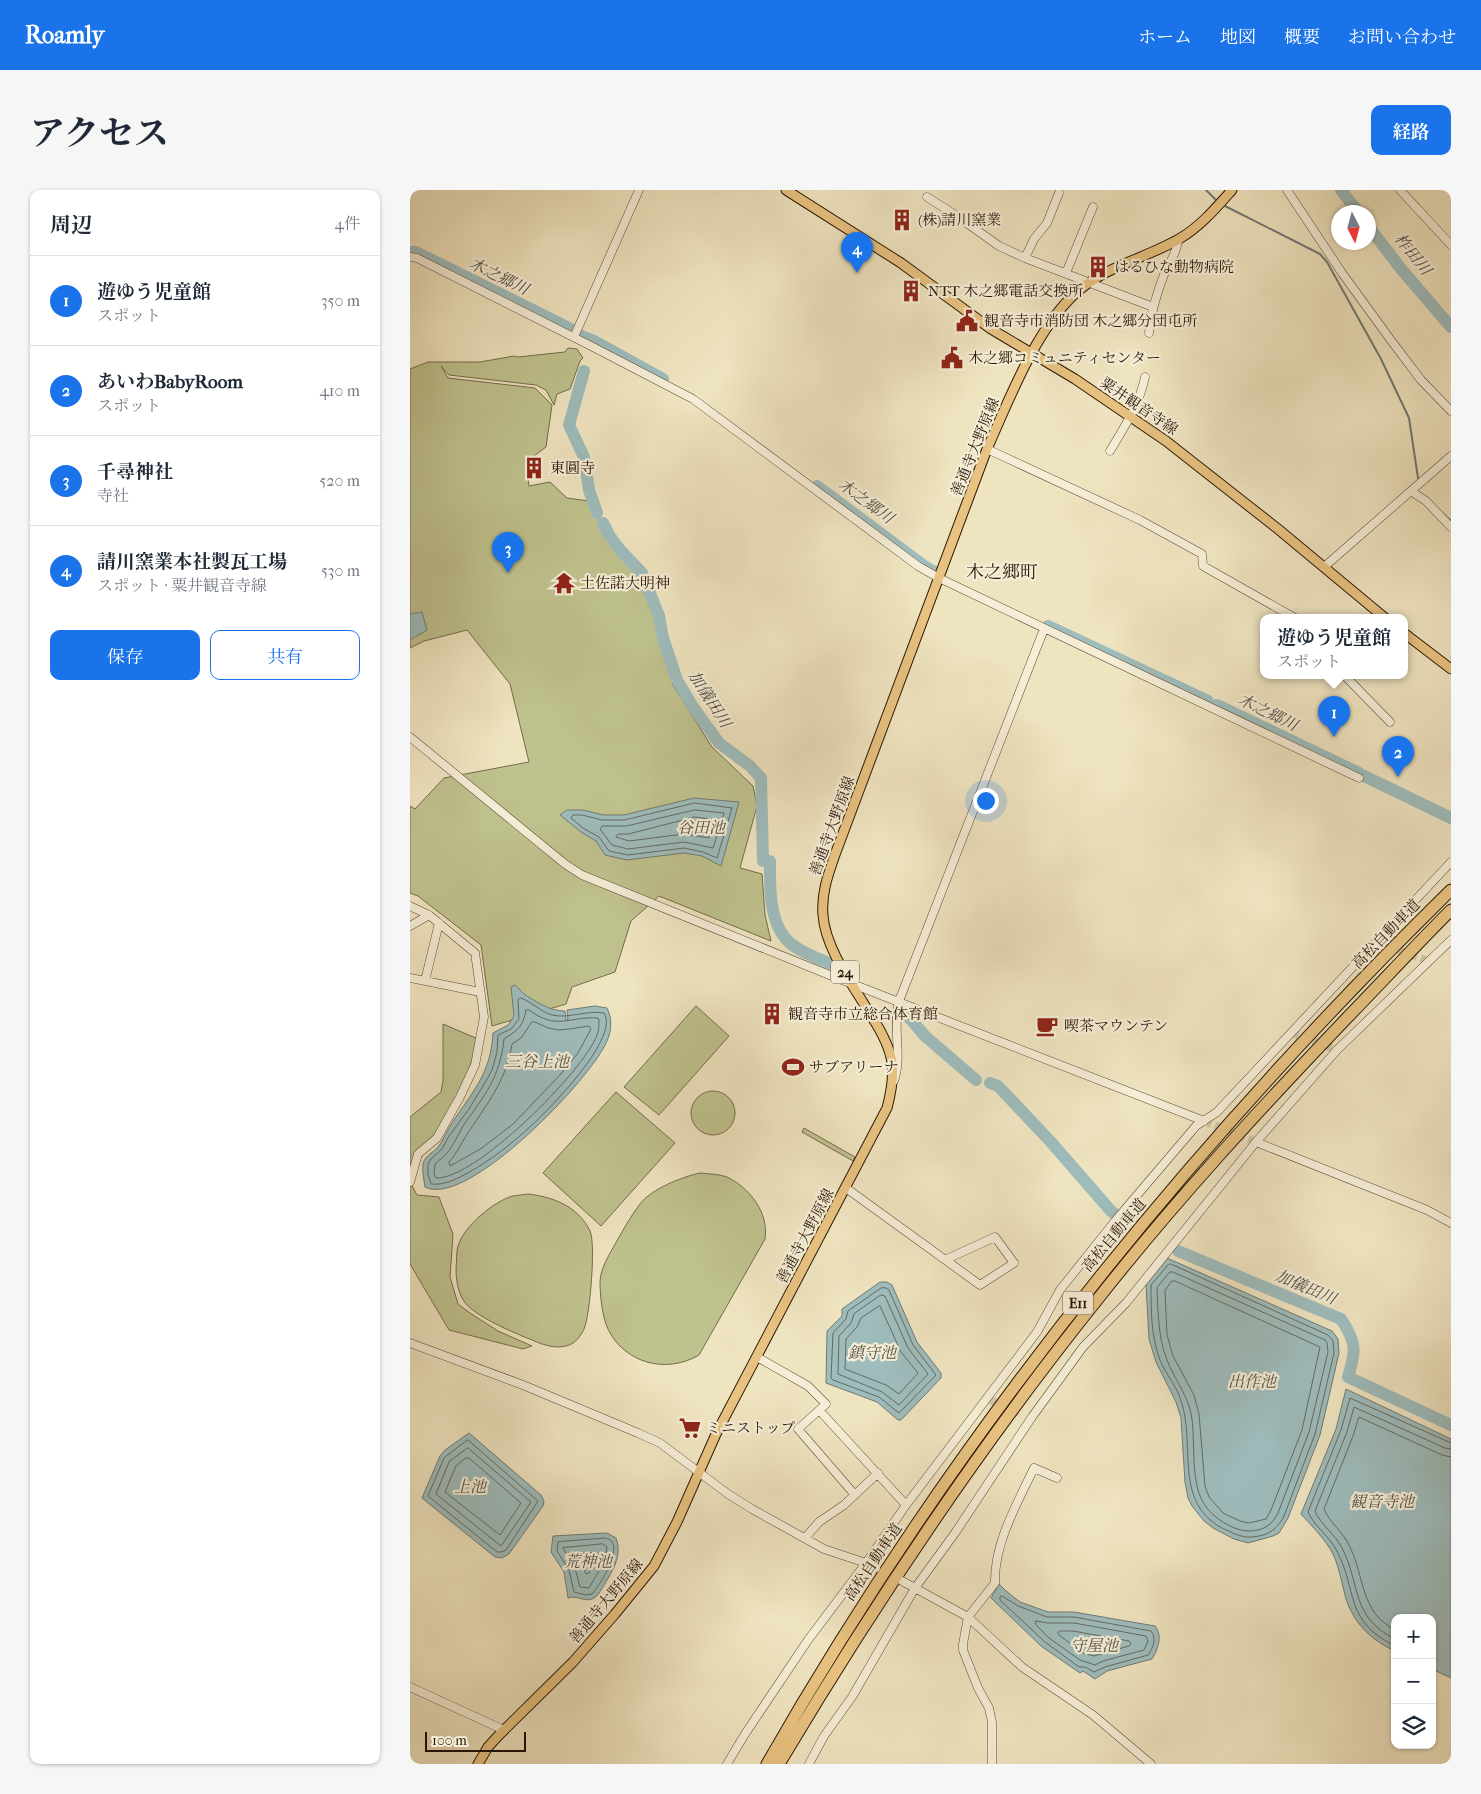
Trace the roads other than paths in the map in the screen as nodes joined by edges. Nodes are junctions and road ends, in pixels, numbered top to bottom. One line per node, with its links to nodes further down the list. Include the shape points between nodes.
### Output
1 (639, 190): 17 (street)
2 (786, 190): 18 (main road, 粟井観音寺線, via 896,260 991,329)
3 (1232, 190): 9 (main road, 善通寺大野原線 / 24, via 1206,218)
4 (1287, 190): 20 (street, via 1390,339 1421,380)
5 (1400, 190): 10 (street)
6 (1059, 193): 12 (street, via 1047,223)
7 (927, 197): 12 (street, via 999,246)
8 (1093, 208): 13 (street)
9 (1178, 240): 14 (main road, 善通寺大野原線 / 24); 15 (street)
10 (1451, 245)
11 (410, 257): 17 (street)
12 (1025, 258): 13 (street)
13 (1066, 273): 14 (street)
14 (1091, 282): 15 (street); 18 (main road, 善通寺大野原線 / 24, via 1062,307)
15 (1153, 306): 16 (street)
16 (1150, 333)
17 (574, 337): 28 (street, via 693,400 918,566)
18 (1032, 354): 21 (main road, 粟井観音寺線); 22 (main road, 善通寺大野原線 / 24)
19 (1145, 377): 21 (street)
20 (1451, 411)
21 (1130, 416): 23 (street); 27 (main road, 粟井観音寺線, via 1208,472)
22 (987, 449): 28 (main road, 善通寺大野原線 / 24); 29 (street, via 1148,524 1202,554 1203,566)
23 (1110, 451)
24 (1451, 456): 25 (street)
25 (1411, 491): 26 (street, via 1426,501); 27 (street)
26 (1451, 527)
27 (1324, 567): 30 (main road, 粟井観音寺線)
28 (939, 578): 31 (street); 48 (main road, 善通寺大野原線 / 24, via 822,898 826,933)
29 (1288, 614)
30 (1380, 614)
31 (1044, 629): 37 (street); 50 (street)
32 (1408, 636): 33 (main road)
33 (1451, 669)
34 (1348, 679): 35 (street)
35 (1390, 722)
36 (410, 737): 48 (street, via 582,875)
37 (1358, 778)
38 (1451, 862): 52 (street, via 1217,1112)
39 (1451, 890): 78 (highway, 高松自動車道 / E11, via 1287,1060 1196,1161 1045,1344 958,1463 870,1593)
40 (410, 906): 42 (street)
41 (1451, 910): 79 (highway, 高松自動車道 / E11, via 1204,1171 1101,1294 969,1469 874,1609)
42 (429, 915): 43 (street); 44 (street)
43 (439, 923): 47 (street); 49 (street, via 475,954)
44 (410, 926)
45 (1451, 940): 53 (street, via 1337,1050)
46 (410, 978): 47 (street)
47 (425, 981): 49 (street)
48 (852, 983): 50 (street); 51 (main road, 善通寺大野原線 / 24, via 886,1044 892,1063)
49 (480, 992): 54 (street, via 484,1017 475,1065 437,1138 418,1154)
50 (899, 1001): 51 (street, via 896,1012 898,1068); 52 (street)
51 (893, 1084): 55 (main road, 善通寺大野原線 / 24, via 883,1119)
52 (1204, 1121): 67 (street, via 1172,1154 1060,1290 1037,1332)
53 (1256, 1142): 56 (street, via 1427,1210); 62 (street, via 1126,1304 1083,1347)
54 (410, 1182)
55 (846, 1188): 57 (street); 59 (main road, 善通寺大野原線 / 24)
56 (1451, 1223)
57 (947, 1259): 57 (street, via 980,1285 1014,1263 995,1236)
58 (410, 1343): 63 (street, via 638,1433 660,1443)
59 (757, 1357): 60 (street, via 808,1386 826,1404); 63 (main road, 善通寺大野原線 / 24)
60 (820, 1411): 64 (street); 66 (street, via 798,1429)
61 (1023, 1414): 62 (street)
62 (1032, 1417): 72 (street)
63 (699, 1473): 68 (street, via 752,1509); 75 (main road, 善通寺大野原線 / 24, via 666,1544 645,1578 573,1662)
64 (878, 1473): 66 (street); 67 (street)
65 (1057, 1478): 73 (street, via 1034,1468 1008,1525 995,1566 996,1583)
66 (855, 1495): 68 (street)
67 (906, 1505): 69 (street)
68 (805, 1538): 69 (street)
69 (866, 1563): 70 (street); 77 (street, via 808,1640)
70 (876, 1568)
71 (902, 1581): 72 (street)
72 (915, 1588): 73 (street); 80 (street)
73 (968, 1617): 81 (street, via 963,1650 989,1708); 82 (street, via 1022,1667 1093,1715)
74 (410, 1687): 75 (street)
75 (504, 1730): 76 (main road, 善通寺大野原線 / 24)
76 (478, 1764)
77 (727, 1764)
78 (767, 1764)
79 (779, 1764)
80 (809, 1764)
81 (992, 1764)
82 (1151, 1764)

